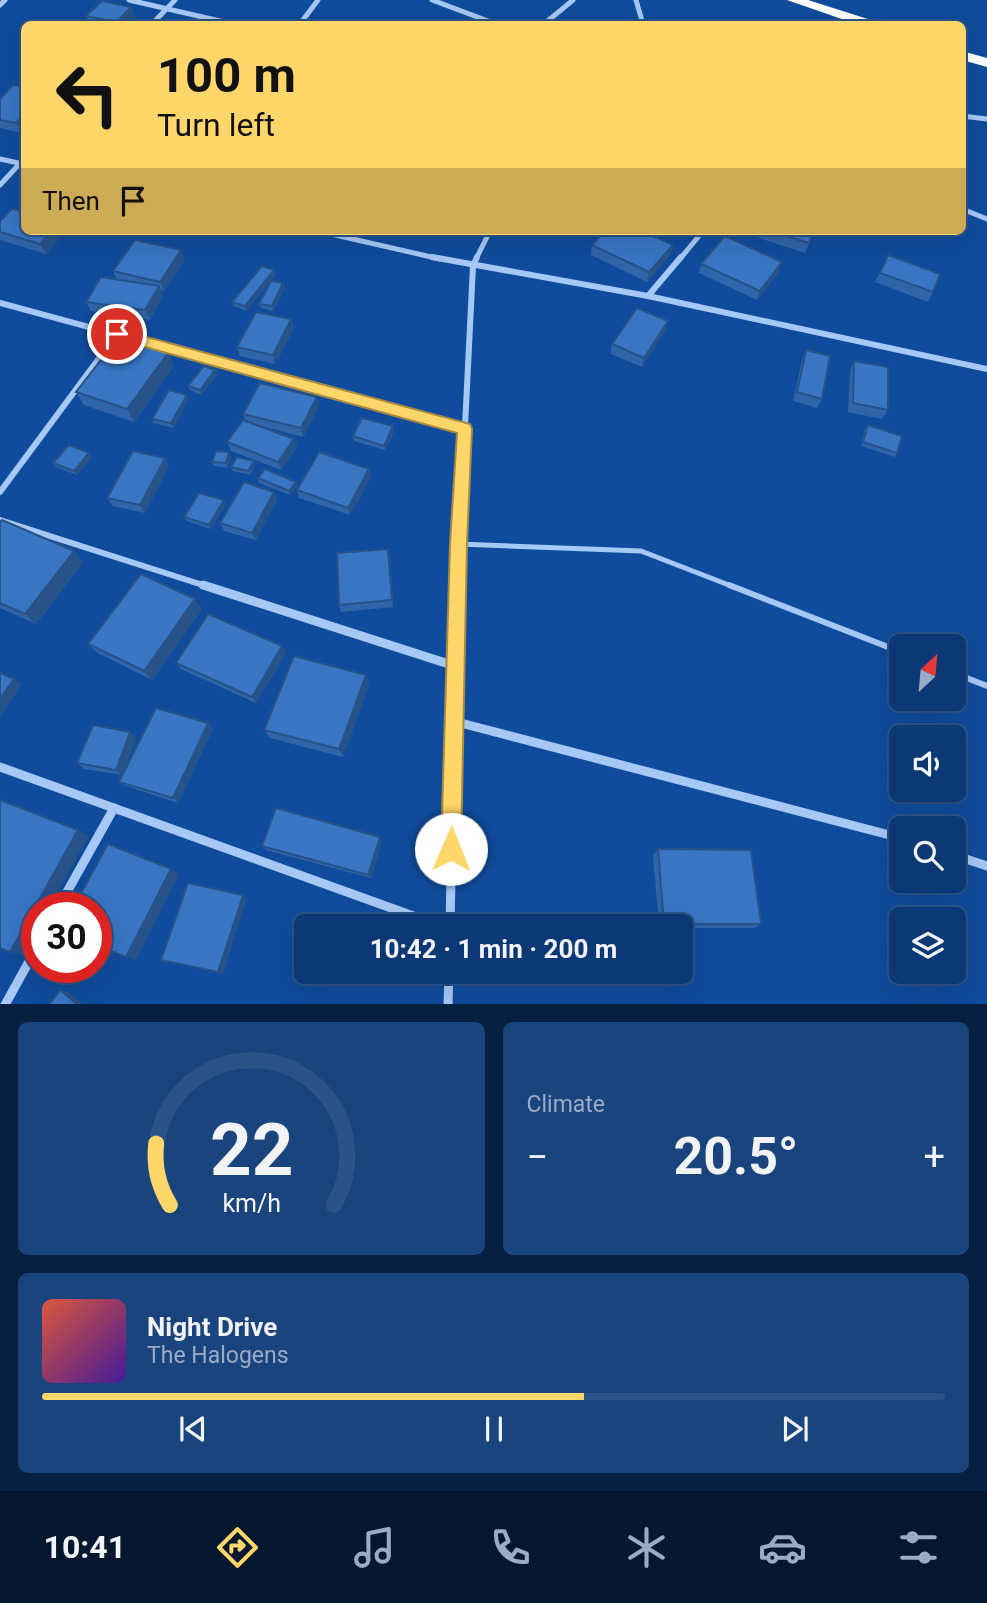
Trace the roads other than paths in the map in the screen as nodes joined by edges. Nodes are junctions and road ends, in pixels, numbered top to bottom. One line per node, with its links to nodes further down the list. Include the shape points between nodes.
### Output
1 (5, 0): 10 (street)
2 (129, 0): 11 (street)
3 (175, 0): 11 (street)
4 (318, 0): 14 (street)
5 (432, 0): 15 (street)
6 (573, 0): 16 (street)
7 (636, 0): 17 (street)
8 (794, 0): 9 (highway)
9 (811, 3): 18 (highway)
10 (0, 5)
11 (167, 9): 12 (street); 13 (street)
12 (155, 21)
13 (220, 21)
14 (302, 21)
15 (488, 21)
16 (548, 21)
17 (642, 21)
18 (861, 21)
19 (966, 56): 20 (highway)
20 (987, 63)
21 (966, 116): 22 (street)
22 (987, 119)
23 (0, 159): 24 (street)
24 (21, 162)
25 (21, 164): 26 (street)
26 (0, 185)
27 (966, 211): 28 (street)
28 (987, 219)
29 (336, 235): 32 (street)
30 (488, 235): 32 (street)
31 (700, 235): 33 (street)
32 (473, 266): 33 (street); 37 (street)
33 (648, 296): 36 (street)
34 (0, 303): 35 (street)
35 (117, 334): 37 (street); 38 (street)
36 (987, 369)
37 (465, 429): 40 (street)
38 (0, 492)
39 (1, 522): 42 (street)
40 (458, 544): 41 (lane, via 641,551); 42 (street)
41 (889, 647)
42 (455, 666): 45 (street)
43 (966, 678): 44 (lane)
44 (987, 686)
45 (453, 721): 48 (street); 53 (street)
46 (0, 767): 47 (street)
47 (114, 808): 51 (street); 52 (street)
48 (889, 835)
49 (966, 859): 50 (street)
50 (987, 866)
51 (67, 892)
52 (409, 914)
53 (450, 914)
54 (21, 976): 56 (street)
55 (449, 984): 57 (street)
56 (5, 1004)
57 (449, 1004)

